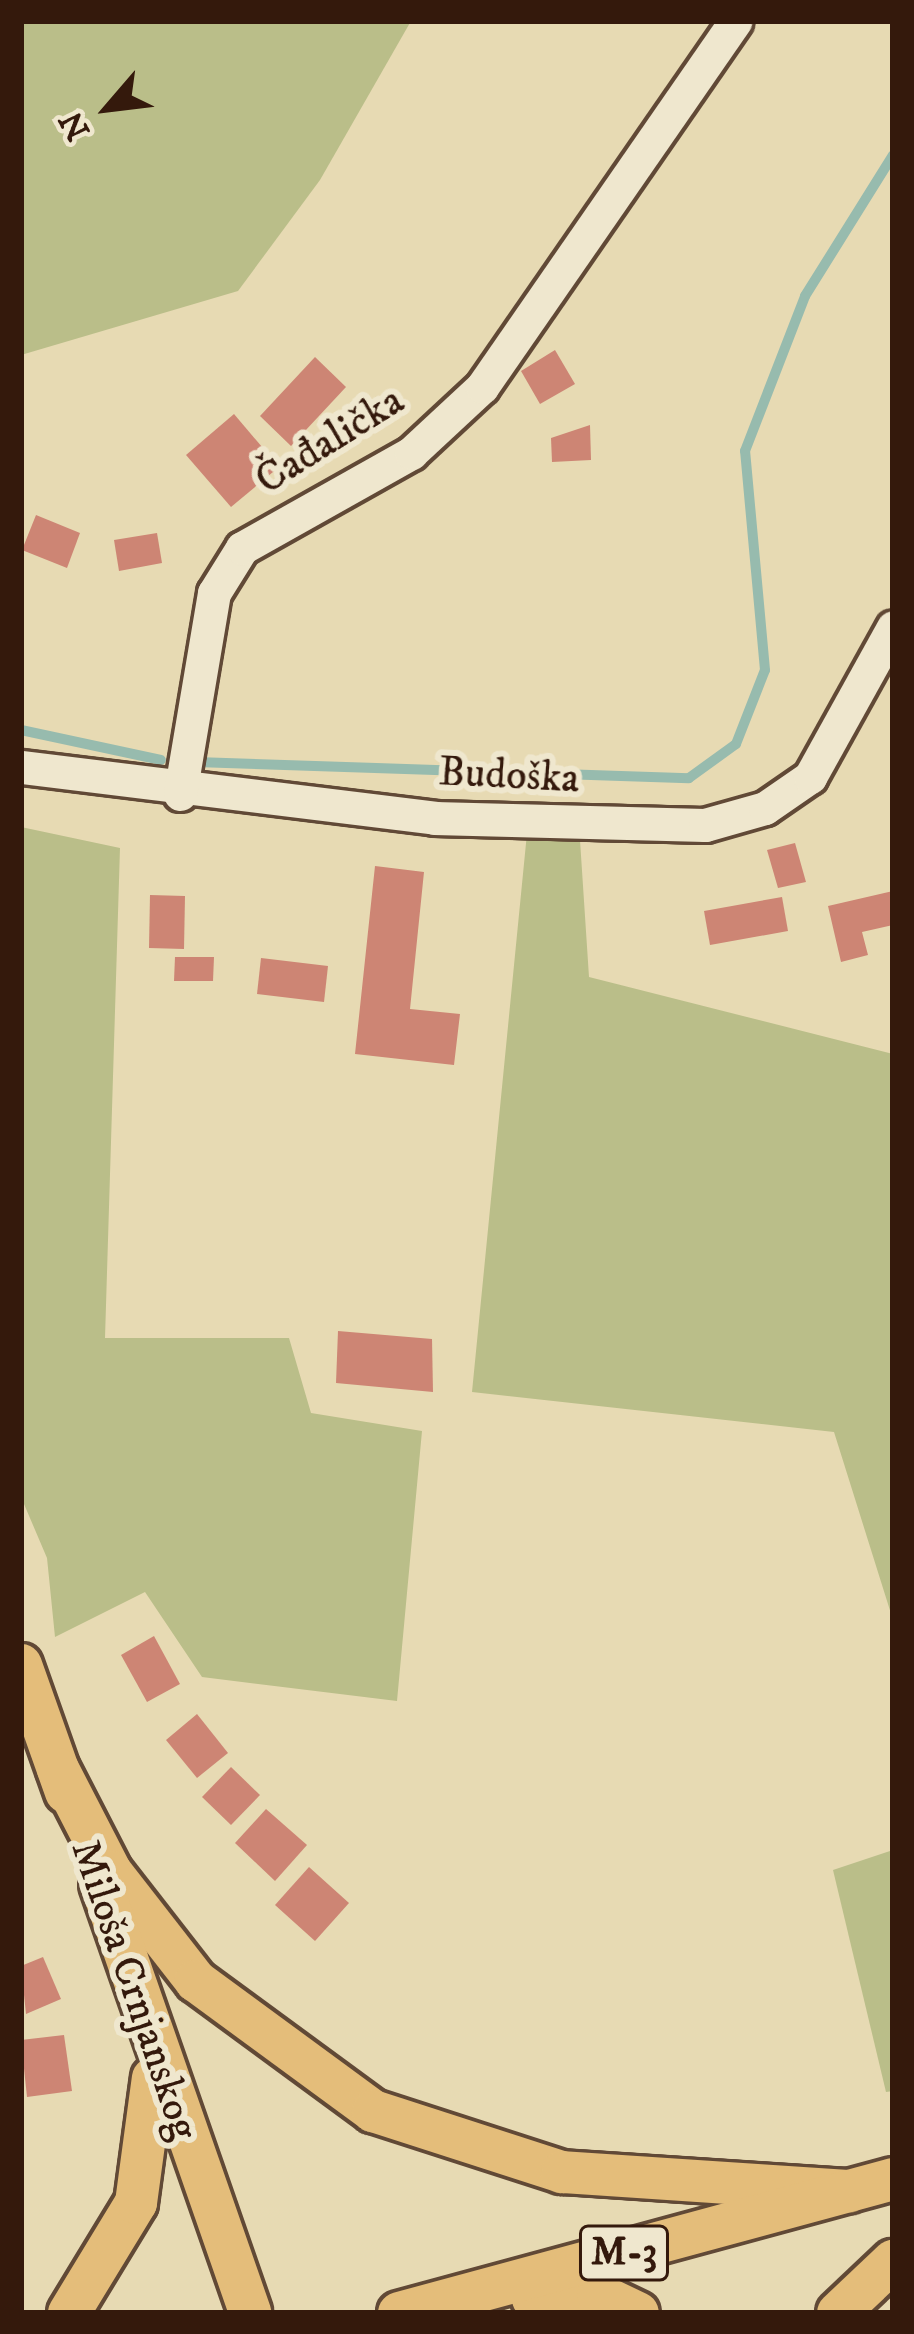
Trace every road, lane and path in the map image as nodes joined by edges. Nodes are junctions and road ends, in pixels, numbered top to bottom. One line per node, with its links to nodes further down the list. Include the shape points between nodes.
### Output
1 (735, 21): 4 (street, Čađalička, via 482,387 411,453 242,548 214,593)
2 (893, 626): 4 (street, Budoška, via 810,777 765,808 705,825)
3 (21, 767): 4 (street, Budoška)
4 (180, 794)
5 (21, 1665): 6 (main road, Miloša Crnjanskog)
6 (58, 1769): 7 (main road, via 131,1902); 8 (main road, Miloša Crnjanskog)
7 (223, 2007): 8 (main road, via 178,2002); 10 (main road, via 354,2100 496,2158 614,2179)
8 (152, 2036): 12 (main road, via 154,2126 136,2203); 13 (main road, Miloša Crnjanskog)
9 (893, 2179): 10 (main road, M-3)
10 (849, 2191): 14 (main road, M-3)
11 (893, 2261): 17 (main road)
12 (69, 2313)
13 (250, 2313)
14 (399, 2313)
15 (461, 2313): 16 (main road, via 574,2293)
16 (638, 2313)
17 (838, 2313)

